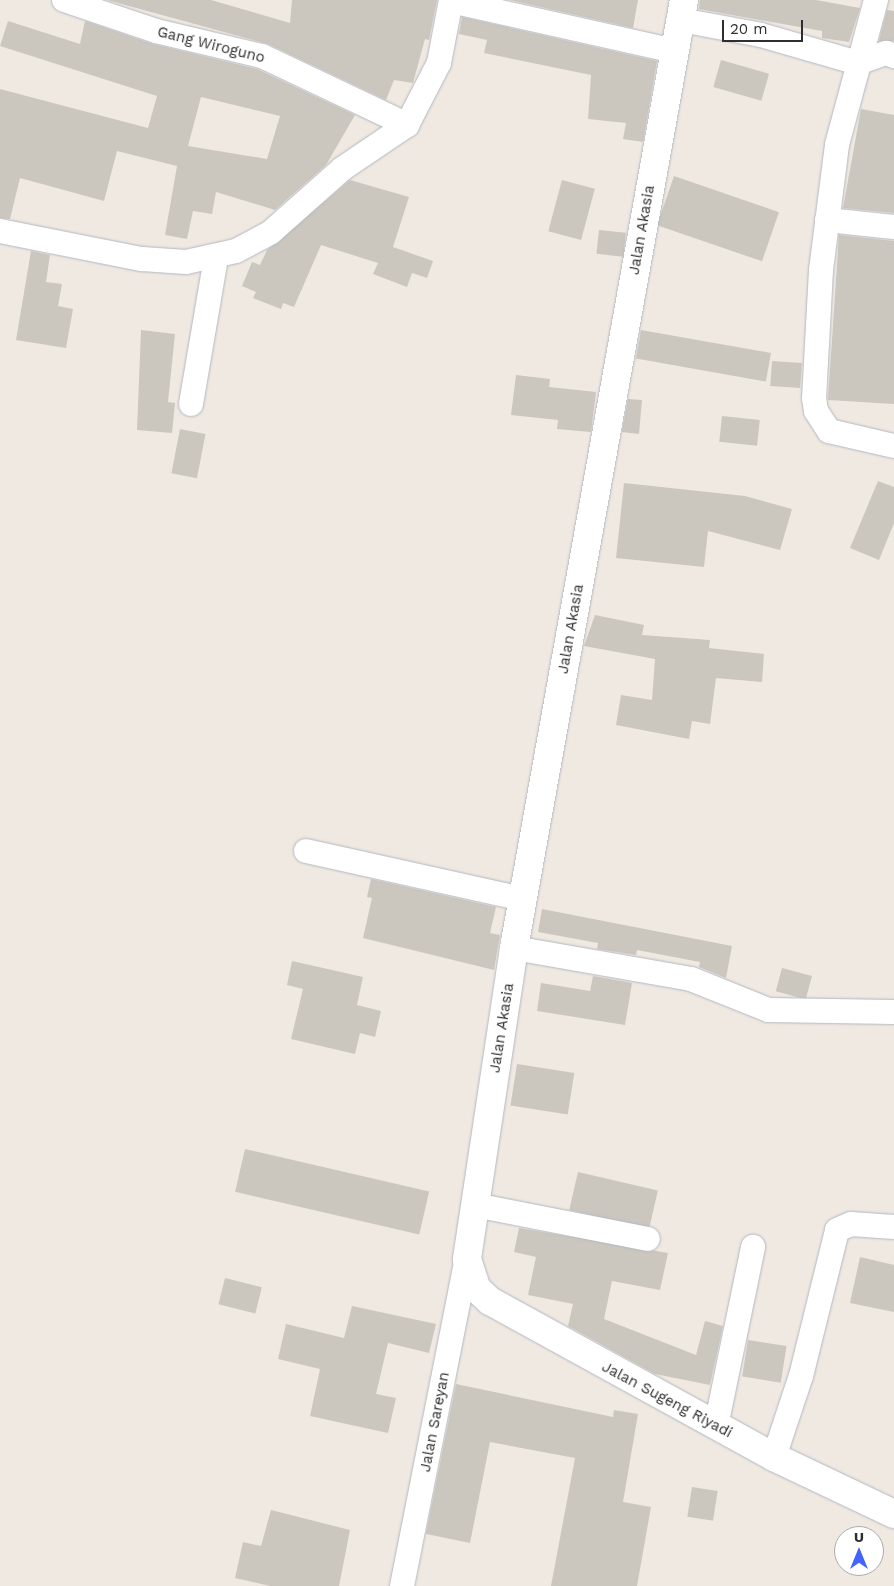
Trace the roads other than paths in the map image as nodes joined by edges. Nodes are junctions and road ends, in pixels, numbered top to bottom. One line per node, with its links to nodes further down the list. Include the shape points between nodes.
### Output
1 (64, 0): 8 (street, Gang Wiroguno, via 156,31 262,56)
2 (451, 0): 5 (street); 8 (street, via 439,63)
3 (876, 0): 7 (street)
4 (682, 10): 5 (street, Jalan Akasia); 7 (street)
5 (676, 51): 16 (street, Jalan Akasia)
6 (894, 56): 7 (street, via 886,54)
7 (858, 63): 9 (street, via 837,145)
8 (407, 125): 12 (street, via 342,168 270,233)
9 (827, 220): 10 (street); 14 (street, via 816,411 839,436)
10 (894, 227)
11 (0, 231): 12 (street, via 142,259 186,262)
12 (216, 258): 13 (street)
13 (191, 404)
14 (894, 446)
15 (306, 851): 16 (street)
16 (523, 899): 17 (street, Jalan Akasia)
17 (514, 948): 18 (street, via 691,979 768,1010); 19 (street, Jalan Akasia)
18 (894, 1012)
19 (475, 1205): 21 (street); 23 (street, Jalan Akasia)
20 (894, 1227): 25 (street, via 851,1224 837,1230 801,1376)
21 (648, 1239)
22 (753, 1248): 24 (street)
23 (467, 1259): 24 (street, Jalan Sugeng Riyadi, via 477,1289 490,1301); 27 (street, Jalan Sareyan)
24 (716, 1426): 25 (street, Jalan Sugeng Riyadi)
25 (774, 1457): 26 (street, Jalan Sugeng Riyadi)
26 (894, 1514)
27 (402, 1586)

